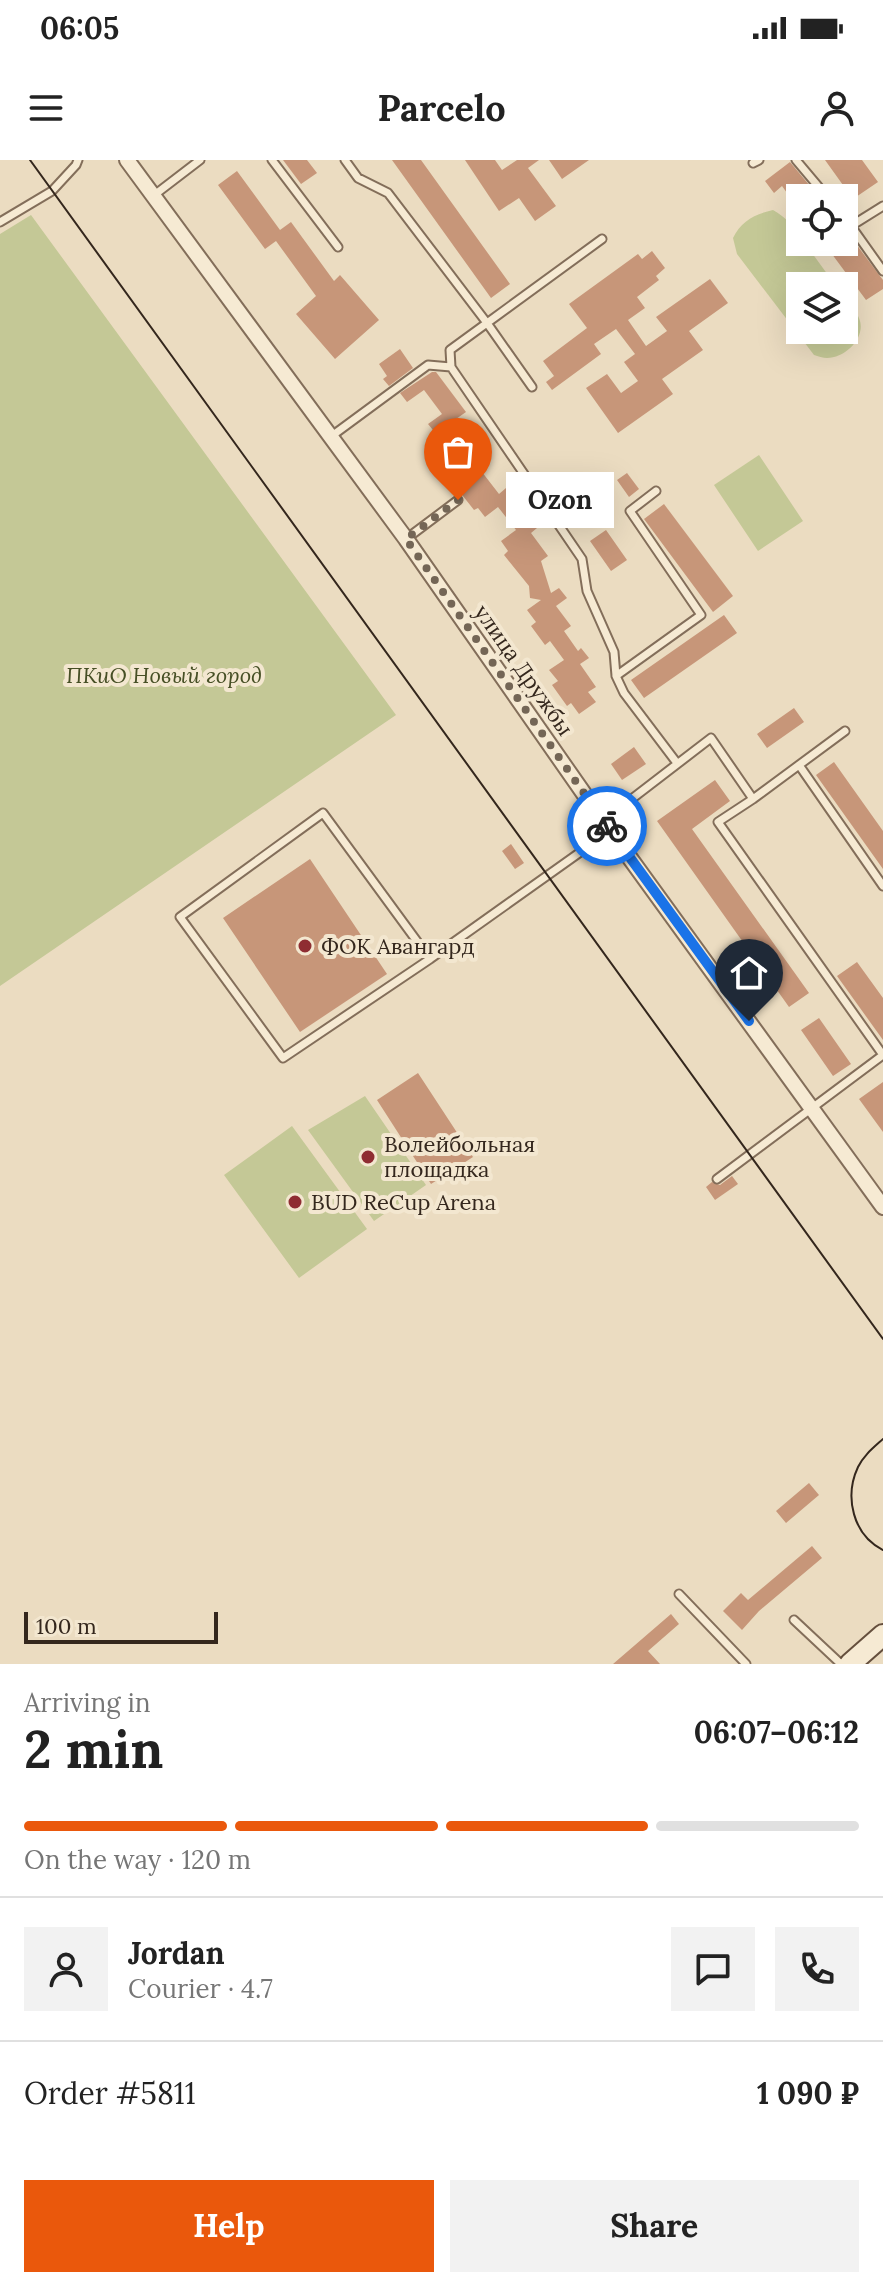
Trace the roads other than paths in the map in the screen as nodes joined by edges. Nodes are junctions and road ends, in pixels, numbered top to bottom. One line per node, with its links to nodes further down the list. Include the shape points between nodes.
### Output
1 (78, 160): 10 (lane, via 52,191)
2 (127, 160): 8 (street, улица Дружбы)
3 (200, 160): 8 (lane)
4 (272, 160): 14 (lane)
5 (345, 160): 16 (lane, via 358,178 388,193)
6 (796, 160): 7 (lane)
7 (816, 184)
8 (153, 196): 19 (street, улица Дружбы)
9 (883, 206): 11 (lane)
10 (0, 222)
11 (858, 222)
12 (858, 236): 15 (lane)
13 (602, 239): 16 (lane)
14 (338, 247)
15 (883, 271)
16 (487, 323): 17 (lane, via 450,350); 18 (lane)
17 (451, 367): 19 (lane, via 428,365); 23 (lane, via 582,559 587,591 614,652)
18 (532, 387)
19 (329, 438): 22 (street, улица Дружбы)
20 (656, 491): 23 (lane, via 630,511 701,615)
21 (458, 500): 22 (lane)
22 (406, 539): 28 (street, улица Дружбы)
23 (616, 676): 25 (lane)
24 (845, 731): 26 (lane)
25 (677, 763): 27 (lane, via 711,738); 28 (lane)
26 (799, 765): 27 (lane); 29 (lane)
27 (753, 799): 31 (lane, via 718,822)
28 (607, 826): 30 (lane); 32 (street, улица Дружбы)
29 (883, 886)
30 (430, 959): 30 (lane, via 283,1058 180,917 323,813)
31 (883, 1056): 32 (lane)
32 (812, 1107): 33 (lane); 34 (street, улица Дружбы)
33 (717, 1179)
34 (883, 1207)
35 (679, 1594): 38 (lane)
36 (794, 1620): 39 (lane)
37 (883, 1635): 40 (street)
38 (746, 1664)
39 (841, 1664)
40 (850, 1664)

